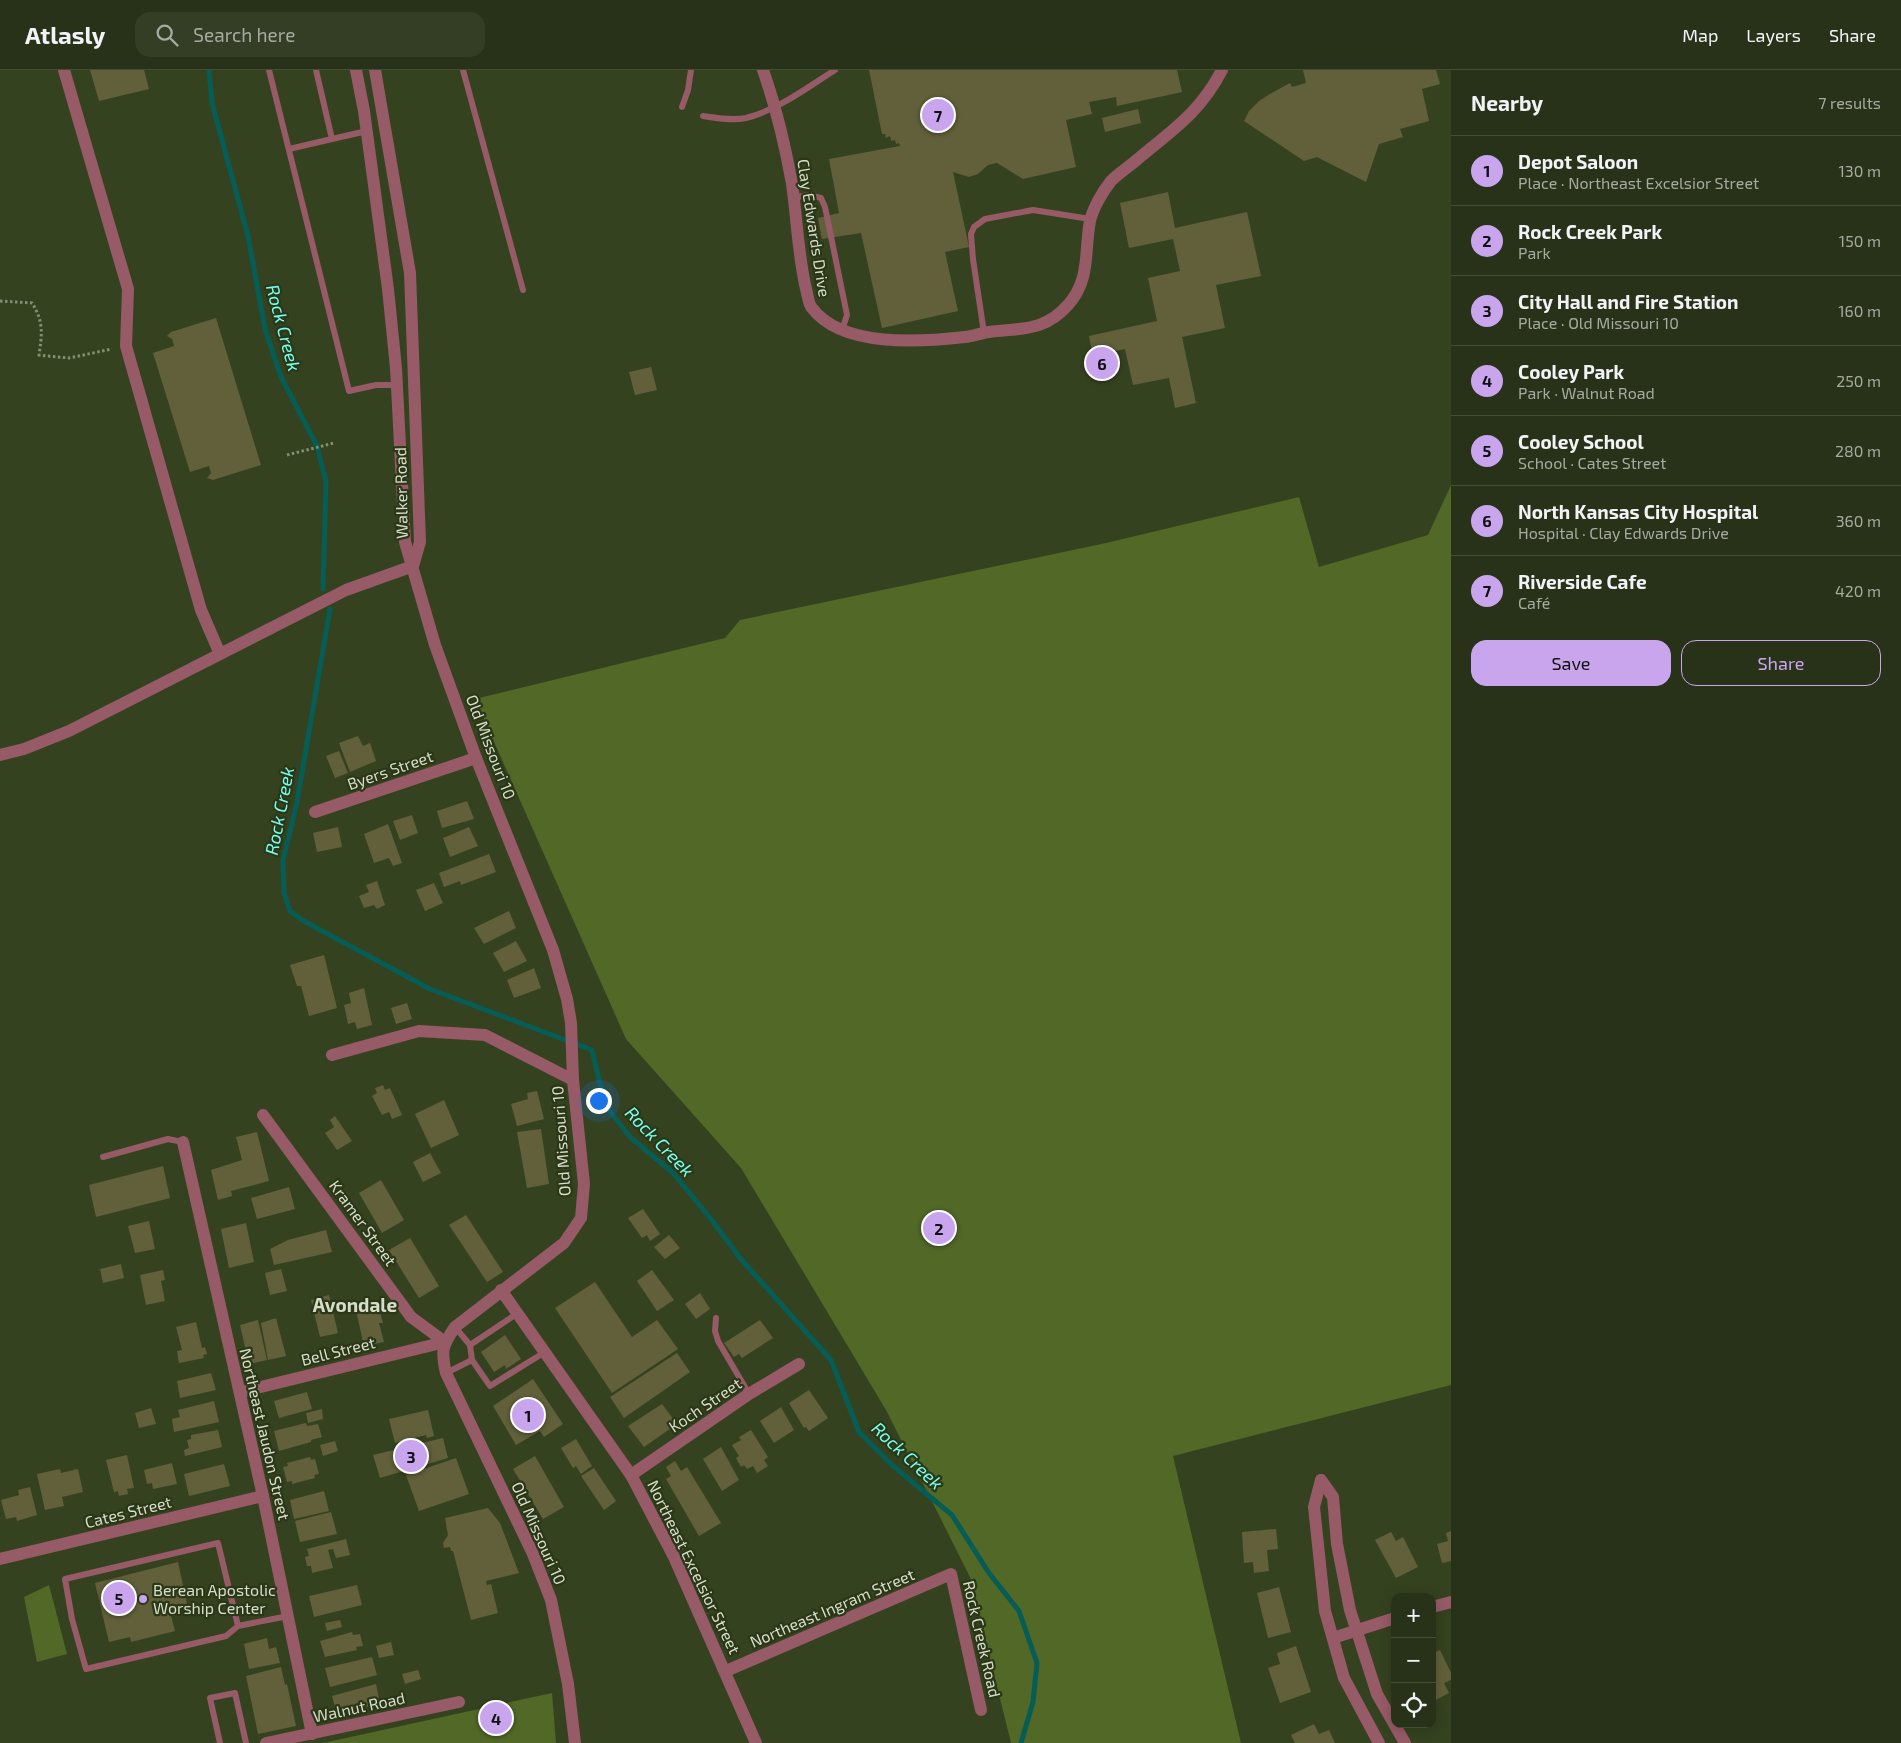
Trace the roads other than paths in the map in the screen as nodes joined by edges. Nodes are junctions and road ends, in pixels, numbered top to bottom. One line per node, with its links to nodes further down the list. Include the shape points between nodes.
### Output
1 (64, 70): 26 (street, via 128,289 126,346 201,610)
2 (270, 70): 17 (lane)
3 (316, 70): 16 (lane)
4 (356, 70): 15 (street, Walker Road)
5 (375, 70): 14 (street, Walker Road)
6 (463, 70): 20 (lane)
7 (691, 70): 11 (lane)
8 (763, 70): 12 (street, Clay Edwards Drive)
9 (835, 70): 12 (lane)
10 (1222, 70): 19 (street, Clay Edwards Drive, via 1186,120 1111,181)
11 (682, 106)
12 (776, 106): 13 (lane, via 745,118); 18 (street, Clay Edwards Drive)
13 (703, 116)
14 (386, 129): 15 (street); 24 (street, Walker Road, via 410,273)
15 (367, 131): 16 (lane); 23 (street, Walker Road, via 388,289)
16 (332, 139): 17 (lane)
17 (289, 149): 23 (lane, via 350,391 376,385)
18 (793, 198): 21 (street, Clay Edwards Drive, via 810,307); 21 (lane, via 808,195 821,198 825,207 847,315)
19 (1090, 220): 22 (street, Clay Edwards Drive, via 1084,277 1067,306 1048,321 1028,329); 22 (lane, via 1033,210 986,219 974,227 971,234 973,259)
20 (523, 290)
21 (842, 332): 22 (street, Clay Edwards Drive, via 882,340 968,337)
22 (984, 333)
23 (396, 385): 24 (street); 25 (street, Walker Road, via 405,542)
24 (415, 385): 25 (street, Walker Road, via 420,542)
25 (413, 566): 26 (street, via 346,590); 28 (street, Old Missouri 10, via 435,645)
26 (220, 654): 27 (street, via 68,731)
27 (0, 755)
28 (476, 758): 29 (street, Byers Street); 31 (street, Old Missouri 10, via 553,950 571,1023)
29 (315, 812)
30 (332, 1055): 31 (street, via 418,1031 485,1035)
31 (572, 1080): 35 (street, Old Missouri 10, via 584,1184 581,1218 564,1243)
32 (263, 1115): 39 (street, Kramer Street, via 411,1317)
33 (183, 1142): 34 (lane, via 168,1139); 45 (street, Northeast Jaudon Street)
34 (103, 1157)
35 (501, 1290): 36 (street, Northeast Excelsior Street); 38 (street, Old Missouri 10)
36 (518, 1313): 40 (lane); 41 (street, Northeast Excelsior Street)
37 (716, 1318): 46 (lane, via 718,1341)
38 (455, 1327): 39 (street, Old Missouri 10); 40 (lane)
39 (444, 1342): 44 (street, Old Missouri 10, via 442,1355); 45 (street, Bell Street)
40 (470, 1345): 42 (lane)
41 (544, 1352): 42 (lane, via 490,1386); 47 (street, Northeast Excelsior Street)
42 (472, 1360): 44 (lane)
43 (799, 1364): 46 (street, Koch Street)
44 (446, 1373): 65 (street, Old Missouri 10, via 533,1554 551,1600 568,1684)
45 (240, 1392): 48 (street, Northeast Jaudon Street)
46 (749, 1394): 47 (street, Koch Street)
47 (631, 1475): 58 (street, Northeast Excelsior Street, via 674,1557)
48 (263, 1496): 49 (street, Cates Street); 53 (street, Northeast Jaudon Street)
49 (0, 1559)
50 (951, 1574): 58 (street, Northeast Ingram Street); 60 (street, Rock Creek Road)
51 (1451, 1602): 52 (street)
52 (1436, 1607)
53 (288, 1616): 55 (lane); 61 (street, Northeast Jaudon Street)
54 (1391, 1619): 56 (street)
55 (238, 1626): 55 (lane, via 218,1543 65,1579 86,1669 226,1636)
56 (1356, 1630): 57 (street); 57 (street, via 1337,1544 1333,1497 1321,1480 1314,1507 1325,1611); 68 (street, via 1377,1694)
57 (1333, 1638): 67 (street, via 1344,1678)
58 (726, 1671): 66 (street, Northeast Excelsior Street)
59 (459, 1702): 61 (street, Walnut Road)
60 (981, 1710)
61 (312, 1734): 64 (street, Walnut Road)
62 (220, 1743): 63 (lane, via 210,1698 235,1693)
63 (246, 1743)
64 (266, 1743)
65 (574, 1743)
66 (756, 1743)
67 (1379, 1743)
68 (1405, 1743)

